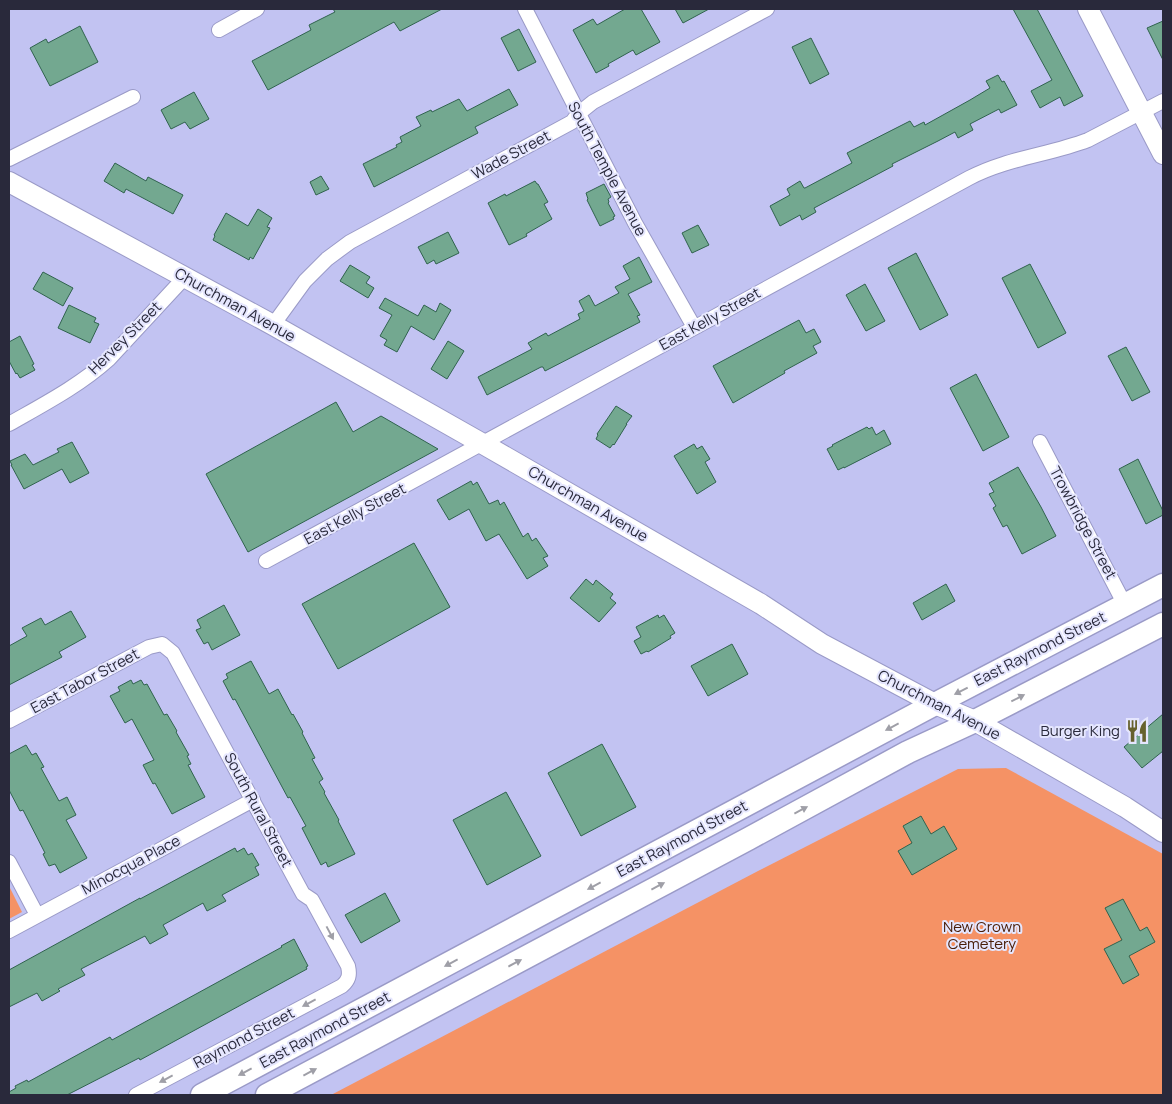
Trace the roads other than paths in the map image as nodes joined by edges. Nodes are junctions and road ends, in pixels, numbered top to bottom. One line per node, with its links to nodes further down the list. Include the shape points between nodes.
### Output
1 (257, 9): 5 (street)
2 (525, 9): 9 (street, South Temple Avenue)
3 (767, 9): 9 (street, Wade Street, via 593,102)
4 (1088, 9): 8 (main road)
5 (218, 30)
6 (133, 97): 11 (street)
7 (1163, 101): 8 (street, East Kelly Street)
8 (1142, 112): 10 (main road); 15 (street, East Kelly Street, via 1076,145 982,171)
9 (578, 114): 14 (street, Wade Street, via 572,122 350,242 304,281); 15 (street, South Temple Avenue)
10 (1163, 154)
11 (9, 159)
12 (9, 182): 13 (main road, Churchman Avenue)
13 (185, 277): 14 (main road, Churchman Avenue); 16 (street, Hervey Street, via 99,368)
14 (273, 325): 18 (main road, Churchman Avenue)
15 (694, 326): 18 (street, East Kelly Street)
16 (9, 424)
17 (1040, 442): 21 (street, Trowbridge Street)
18 (483, 444): 19 (street, East Kelly Street); 24 (main road, Churchman Avenue, via 761,604 822,644)
19 (266, 561)
20 (1163, 585): 21 (main road, East Raymond Street)
21 (1125, 605): 24 (main road, East Raymond Street, one-way to 24)
22 (1163, 624): 26 (main road, East Raymond Street, one-way to 22)
23 (162, 644): 25 (street, East Tabor Street, via 150,647); 27 (street, South Rural Street, via 173,653)
24 (935, 704): 26 (main road, Churchman Avenue); 34 (main road, East Raymond Street, one-way to 34)
25 (9, 721)
26 (975, 721): 28 (main road, Churchman Avenue, via 1126,807); 35 (main road, East Raymond Street, one-way to 26, via 908,752)
27 (252, 800): 30 (street, Minocqua Place); 32 (street, South Rural Street, one-way to 32, via 303,894 312,900 348,966)
28 (1163, 832)
29 (9, 862): 30 (street)
30 (37, 915): 31 (street, Minocqua Place)
31 (9, 931)
32 (349, 976): 33 (street, Raymond Street, one-way to 33, via 342,986)
33 (136, 1095)
34 (202, 1095)
35 (267, 1095)

